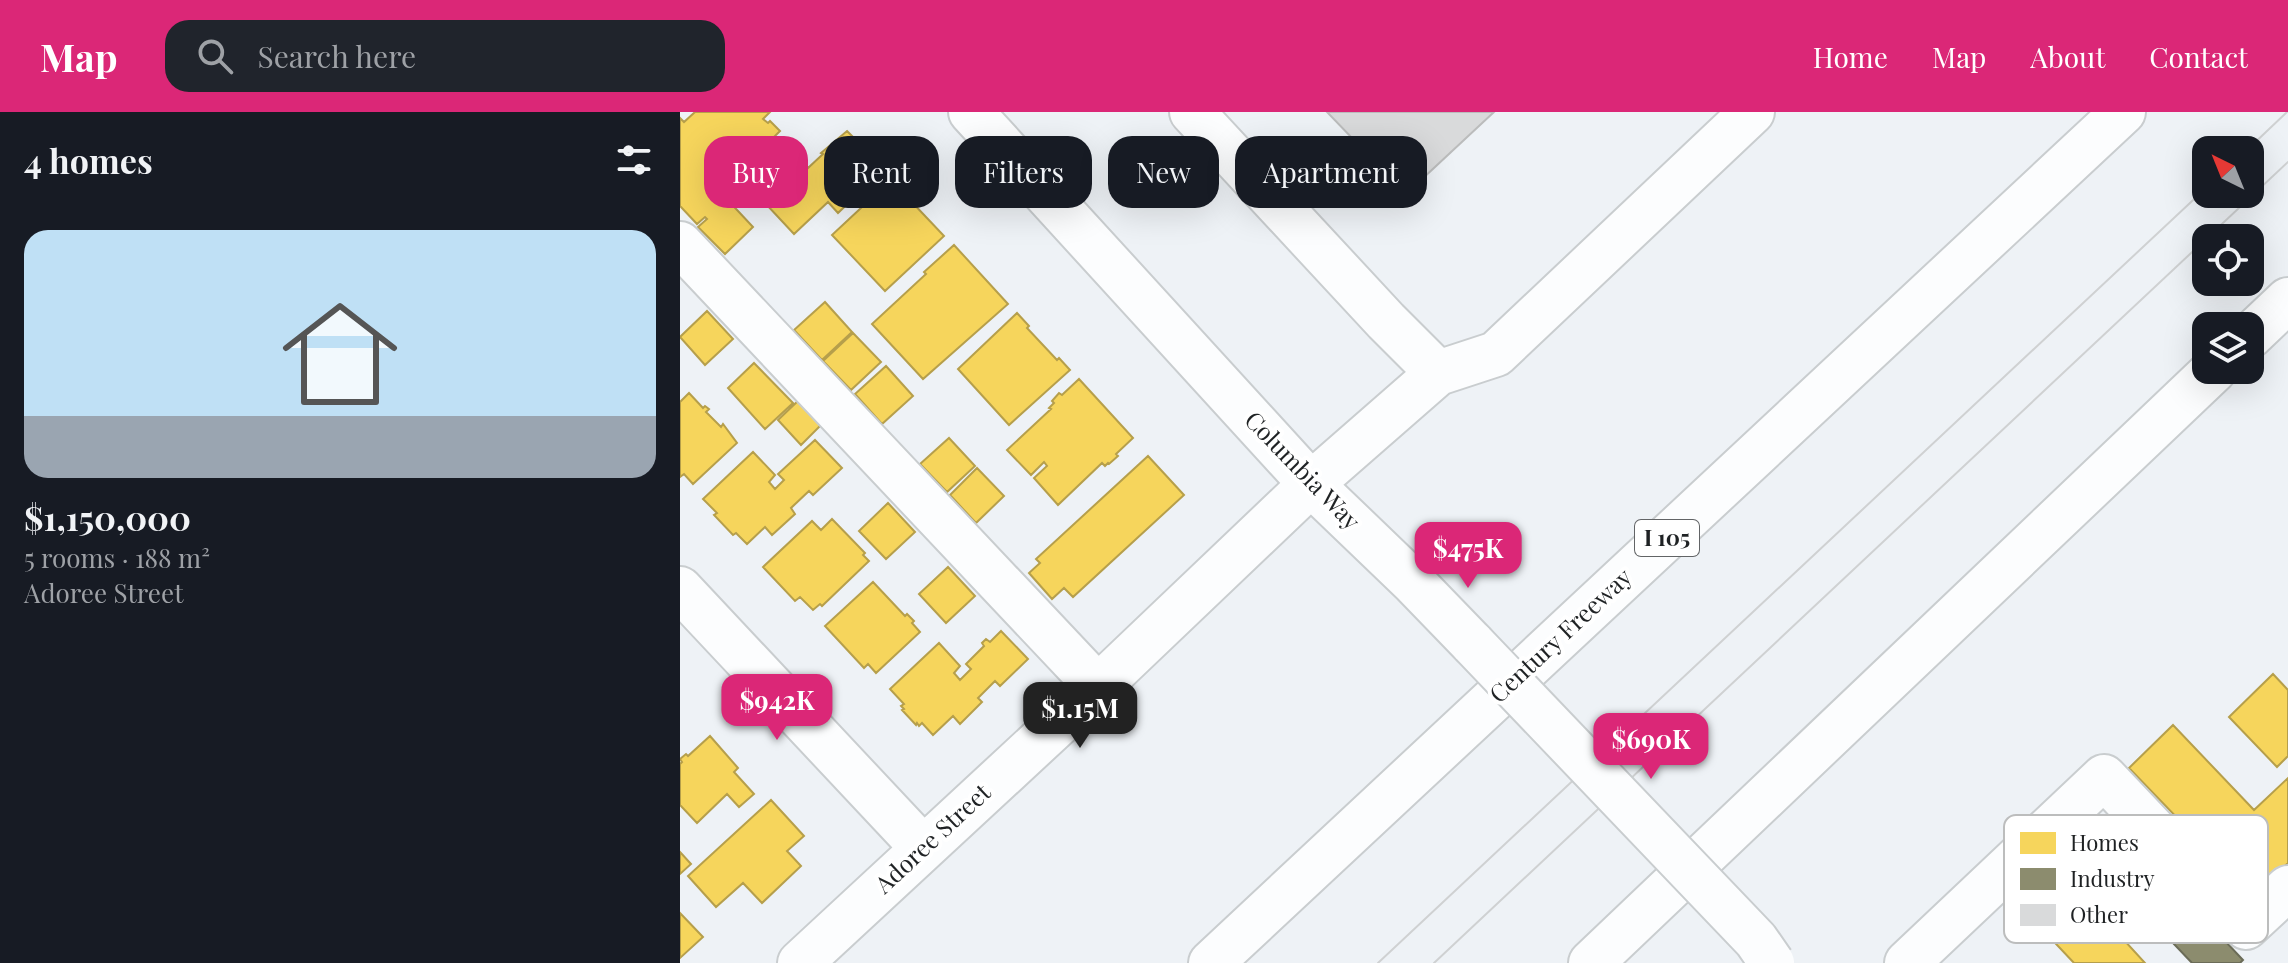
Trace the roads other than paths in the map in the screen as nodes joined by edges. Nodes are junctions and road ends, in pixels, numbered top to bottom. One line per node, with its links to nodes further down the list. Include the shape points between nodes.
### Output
1 (971, 112): 10 (main road, Columbia Way)
2 (1192, 112): 8 (main road)
3 (1752, 112): 8 (main road, via 1496,354)
4 (2123, 112): 20 (main road, Century Freeway / I 105)
5 (680, 244): 12 (main road)
6 (2288, 300): 7 (main road)
7 (2264, 323)
8 (1438, 373): 10 (main road, Adoree Street)
9 (2199, 384): 21 (main road)
10 (1311, 484): 12 (main road, Adoree Street); 22 (main road, Columbia Way, bridge, via 1414,583 1756,940)
11 (680, 589): 15 (main road)
12 (1098, 687): 15 (main road, Adoree Street)
13 (2064, 815): 14 (main road, via 2104,777)
14 (2140, 815)
15 (923, 848): 19 (main road, Adoree Street)
16 (2004, 871): 23 (main road)
17 (2288, 888): 18 (main road)
18 (2268, 907)
19 (800, 963)
20 (1211, 963)
21 (1591, 963)
22 (1772, 963)
23 (1907, 963)

